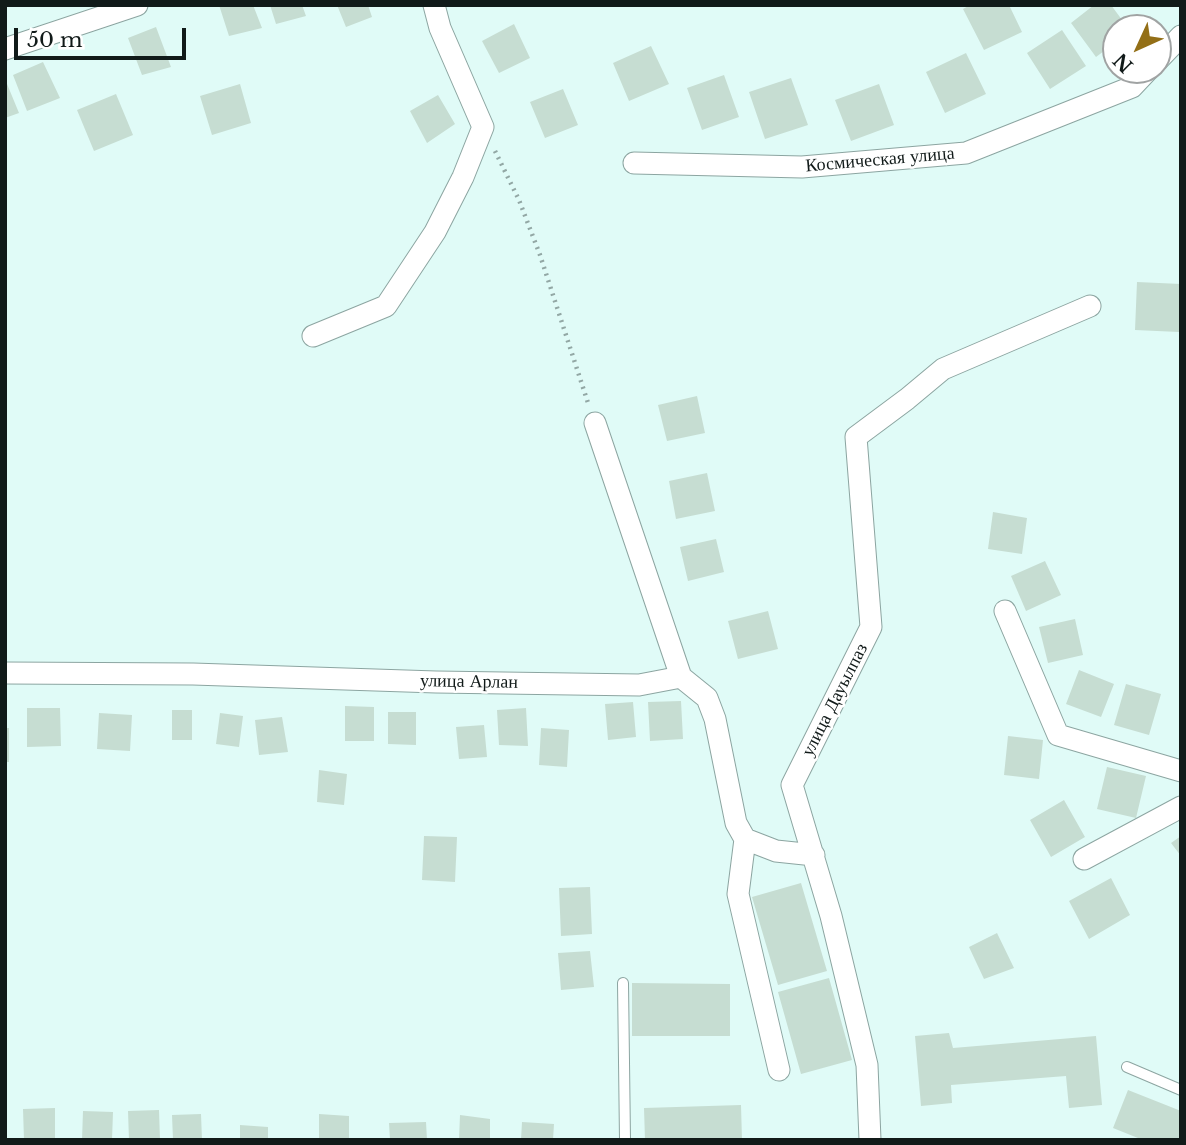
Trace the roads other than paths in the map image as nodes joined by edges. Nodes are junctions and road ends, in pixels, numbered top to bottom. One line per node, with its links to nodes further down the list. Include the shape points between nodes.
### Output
1 (137, 5): 3 (street)
2 (434, 5): 7 (street, via 483,127 435,232 386,306)
3 (5, 50)
4 (1135, 84): 5 (street, Космическая улица, via 966,153 802,167)
5 (634, 163)
6 (1090, 306): 15 (street, улица Дауылпаз, via 943,369 856,437 871,627 792,785)
7 (313, 336)
8 (594, 423): 11 (street)
9 (1005, 611): 12 (street, via 1058,735)
10 (5, 673): 11 (street, улица Арлан, via 639,685)
11 (681, 677): 14 (street, via 707,698 736,822)
12 (1181, 771)
13 (1181, 807): 16 (street)
14 (745, 839): 15 (street, via 776,851); 19 (street, via 738,894)
15 (814, 855): 22 (street, улица Дауылпаз, via 867,1065)
16 (1084, 859)
17 (624, 983): 21 (lane)
18 (1127, 1067): 20 (lane)
19 (779, 1070)
20 (1181, 1090)
21 (625, 1140)
22 (870, 1140)

